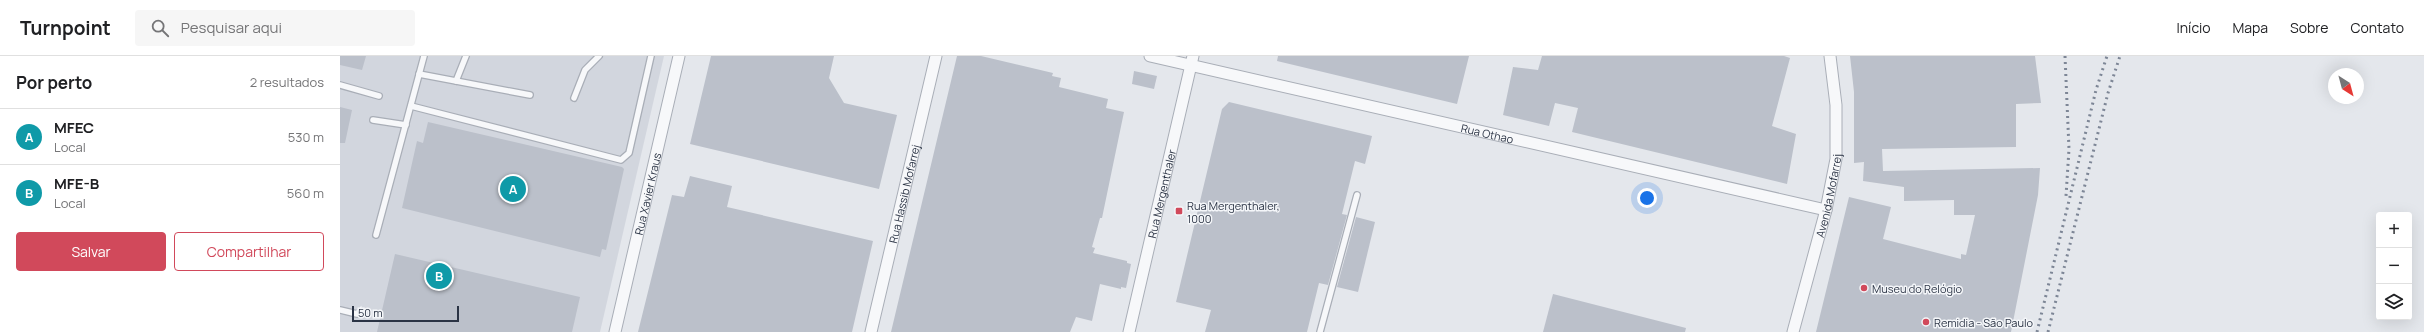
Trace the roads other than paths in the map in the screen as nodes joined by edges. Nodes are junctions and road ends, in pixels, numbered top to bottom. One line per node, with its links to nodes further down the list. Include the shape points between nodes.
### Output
1 (424, 56): 10 (lane)
2 (466, 56): 11 (lane)
3 (599, 56): 15 (lane, via 585,70)
4 (651, 56): 16 (lane, via 629,153 621,160)
5 (679, 56): 24 (street, Rua Xavier Kraus)
6 (936, 56): 25 (street, Rua Hassib Mofarrej)
7 (1150, 56): 9 (street, Rua Othao)
8 (1830, 56): 20 (street, Avenida Mofarrej, via 1836,105 1836,159)
9 (1192, 61): 20 (street, Rua Othao); 26 (street, Rua Mergenthaler)
10 (420, 74): 11 (lane); 16 (lane)
11 (456, 81): 13 (lane)
12 (340, 85): 14 (lane)
13 (530, 95)
14 (379, 96)
15 (574, 98)
16 (411, 106): 18 (lane)
17 (373, 120): 18 (lane)
18 (406, 125): 21 (lane)
19 (1357, 195): 27 (lane)
20 (1826, 210): 28 (street, Avenida Mofarrej)
21 (376, 235)
22 (340, 310): 23 (lane)
23 (357, 314)
24 (614, 332)
25 (871, 332)
26 (1129, 332)
27 (1320, 332)
28 (1793, 332)

